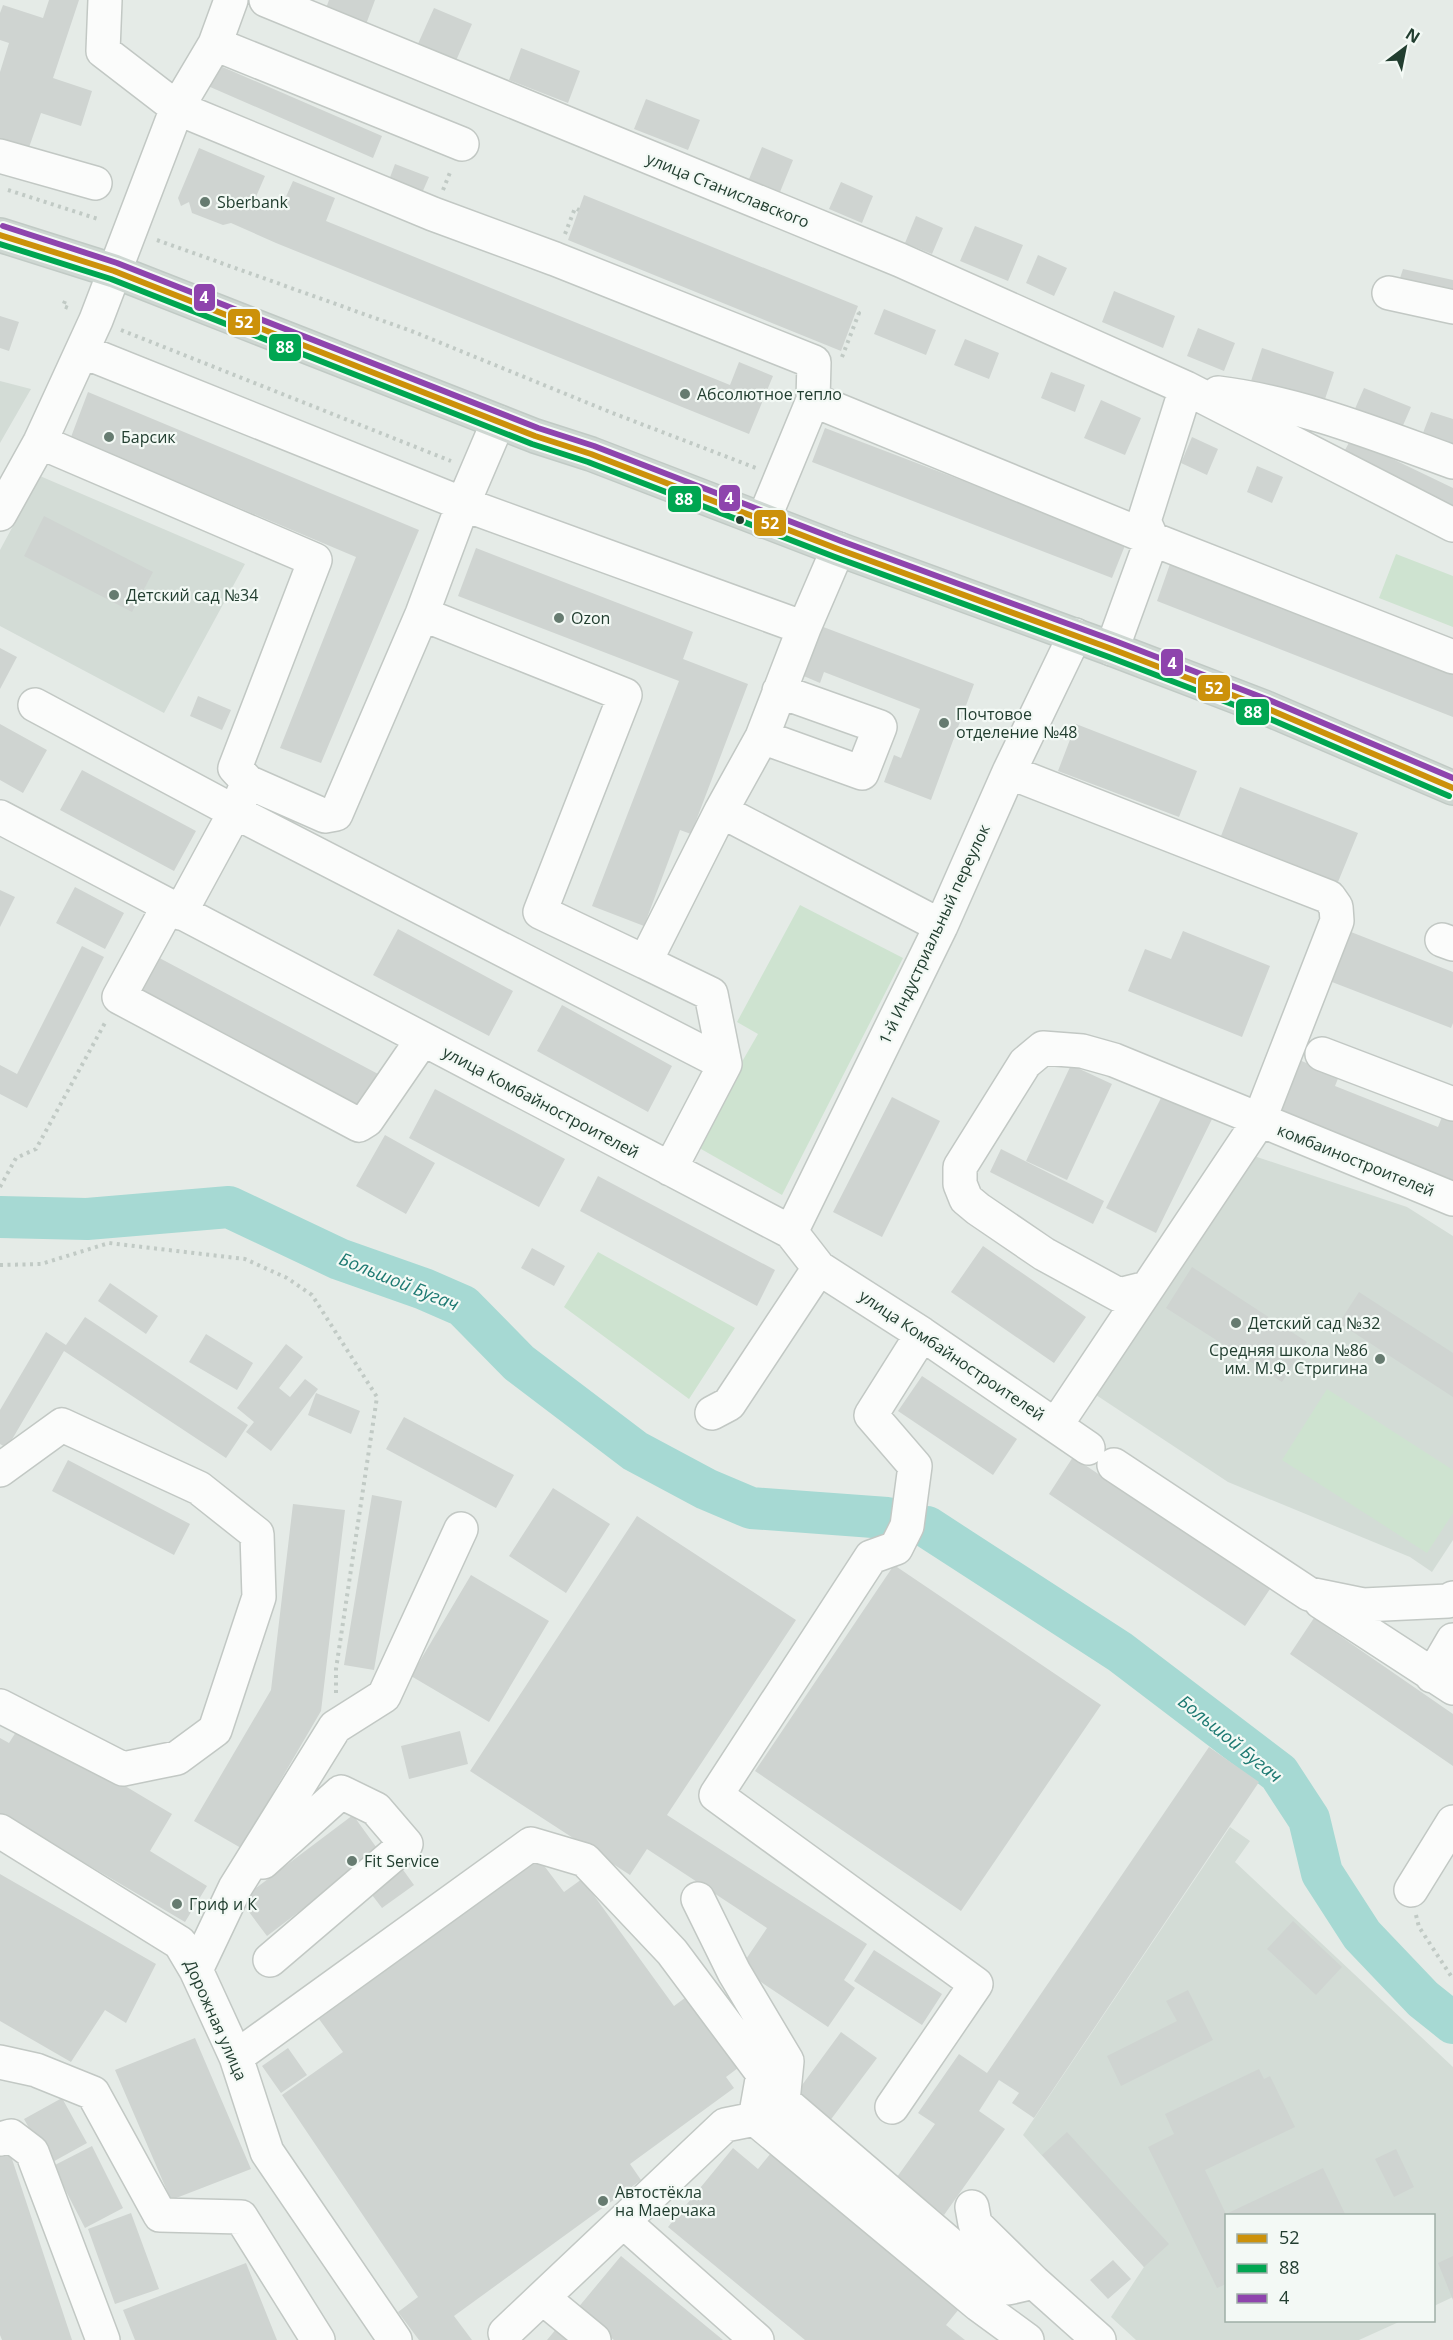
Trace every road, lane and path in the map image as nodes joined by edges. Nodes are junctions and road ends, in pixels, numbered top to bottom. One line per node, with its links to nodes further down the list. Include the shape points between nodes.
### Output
1 (105, 0): 5 (street, via 103,51)
2 (231, 0): 4 (street)
3 (266, 0): 25 (street, улица Станиславского, via 900,260)
4 (215, 44): 5 (street); 6 (street)
5 (177, 108): 8 (street, via 228,114); 16 (street); 26 (street, via 433,214 814,362)
6 (462, 144)
7 (0, 156): 9 (street)
8 (363, 170)
9 (95, 183)
10 (0, 187): 12 (path)
11 (579, 210): 15 (path, via 575,208)
12 (98, 219)
13 (0, 235): 16 (main road)
14 (157, 240): 31 (path, via 414,332)
15 (562, 241)
16 (114, 271): 23 (street); 27 (main road)
17 (1389, 293): 19 (street)
18 (65, 301): 20 (path, via 63,306)
19 (1453, 307)
20 (75, 311)
21 (856, 312): 24 (path, via 859,313)
22 (118, 329): 30 (path)
23 (82, 351): 28 (street); 32 (street)
24 (841, 359)
25 (1186, 388): 29 (street, via 1238,395 1332,418); 35 (street); 36 (street, via 1144,522)
26 (813, 400): 31 (street); 36 (street)
27 (498, 422): 30 (street); 34 (main road)
28 (40, 442): 33 (street); 47 (street, via 315,560 235,768)
29 (1453, 462)
30 (477, 471): 32 (street)
31 (781, 478): 34 (street)
32 (463, 504): 38 (street); 39 (street)
33 (0, 514)
34 (763, 521): 37 (main road)
35 (1453, 525)
36 (1152, 539): 41 (street); 42 (street)
37 (838, 549): 39 (street); 40 (main road)
38 (422, 614): 47 (street, via 336,814 325,816); 54 (street, via 625,695 540,912)
39 (804, 628): 43 (street)
40 (1075, 635): 41 (main road); 46 (street, 1-й Индустриальный переулок)
41 (1112, 650): 48 (main road, via 1266,708)
42 (1453, 657)
43 (779, 691): 45 (street); 45 (street, via 880,727 862,773)
44 (35, 705): 50 (street)
45 (762, 737): 49 (street)
46 (1009, 772): 53 (street, 1-й Индустриальный переулок); 60 (street, улица Комбайностроителей, via 1329,897 1336,907 1337,921)
47 (248, 782): 50 (street)
48 (1453, 788)
49 (721, 810): 53 (street); 54 (street)
50 (235, 812): 52 (street); 58 (street)
51 (0, 817): 52 (street, улица Комбайностроителей)
52 (174, 910): 55 (street); 56 (street, улица Комбайностроителей)
53 (941, 926): 64 (street, 1-й Индустриальный переулок)
54 (645, 962): 58 (street, via 711,994)
55 (119, 997): 56 (street, via 359,1125 367,1120); 62 (path, via 36,1149 16,1158)
56 (422, 1040): 61 (street, улица Комбайностроителей)
57 (1322, 1054): 59 (street)
58 (725, 1064): 61 (street)
59 (1452, 1099)
60 (1259, 1120): 63 (street, комбаиностроителей); 67 (street, улица Комбайностроителей); 67 (street, комбаиностроителей, via 1082,1051 1043,1048 1025,1063 960,1167 960,1184 966,1198 1044,1254 1119,1295)
61 (670, 1169): 64 (street, улица Комбайностроителей)
62 (0, 1186)
63 (1453, 1199)
64 (791, 1232): 66 (street, улица Комбайностроителей)
65 (0, 1265): 78 (path, via 41,1264 109,1243 245,1259 287,1278 312,1295 377,1397 336,1669)
66 (819, 1268): 68 (street, улица Комбайностроителей); 69 (street, via 729,1404)
67 (1147, 1288): 70 (street, улица Комбайностроителей)
68 (922, 1334): 70 (street, улица Комбайностроителей); 89 (street, via 871,1415 915,1466 907,1527 896,1548 871,1557 716,1795 976,1984)
69 (712, 1413)
70 (1056, 1425): 73 (street, улица Комбайностроителей)
71 (0, 1470): 77 (street, via 62,1425 199,1488 257,1534 259,1597 215,1730 177,1758 123,1769)
72 (461, 1529): 78 (street, via 384,1696)
73 (1309, 1594): 74 (street, улица Комбайностроителей, via 1364,1605); 76 (street)
74 (1453, 1598)
75 (1453, 1640): 76 (street)
76 (1443, 1682)
77 (0, 1706)
78 (335, 1727): 81 (street)
79 (1453, 1822): 82 (street)
80 (0, 1830): 85 (street, Дорожная улица, via 180,1943)
81 (235, 1888): 84 (street, via 341,1792 376,1809 406,1844); 85 (street)
82 (1411, 1890): 86 (path, via 1419,1928)
83 (698, 1899): 94 (street, via 734,1972 788,2061 783,2101 999,2286 1008,2288)
84 (270, 1960)
85 (196, 1970): 87 (street, Дорожная улица)
86 (1453, 1979)
87 (236, 2058): 90 (street, via 531,1844 585,1860 672,1952 763,2074); 99 (street, Дорожная улица, via 267,2152)
88 (0, 2062): 98 (street, via 36,2070 93,2093 160,2215 241,2217)
89 (892, 2107)
90 (755, 2119): 93 (street, via 725,2125); 102 (street, via 979,2305)
91 (0, 2139): 97 (street, via 11,2136 32,2152)
92 (972, 2207): 94 (street, via 975,2224)
93 (624, 2222): 95 (street); 101 (street)
94 (1034, 2282): 103 (street)
95 (543, 2298): 96 (street); 100 (street)
96 (505, 2333)
97 (103, 2340)
98 (318, 2340)
99 (395, 2340)
100 (594, 2340)
101 (757, 2340)
102 (1027, 2340)
103 (1099, 2340)

